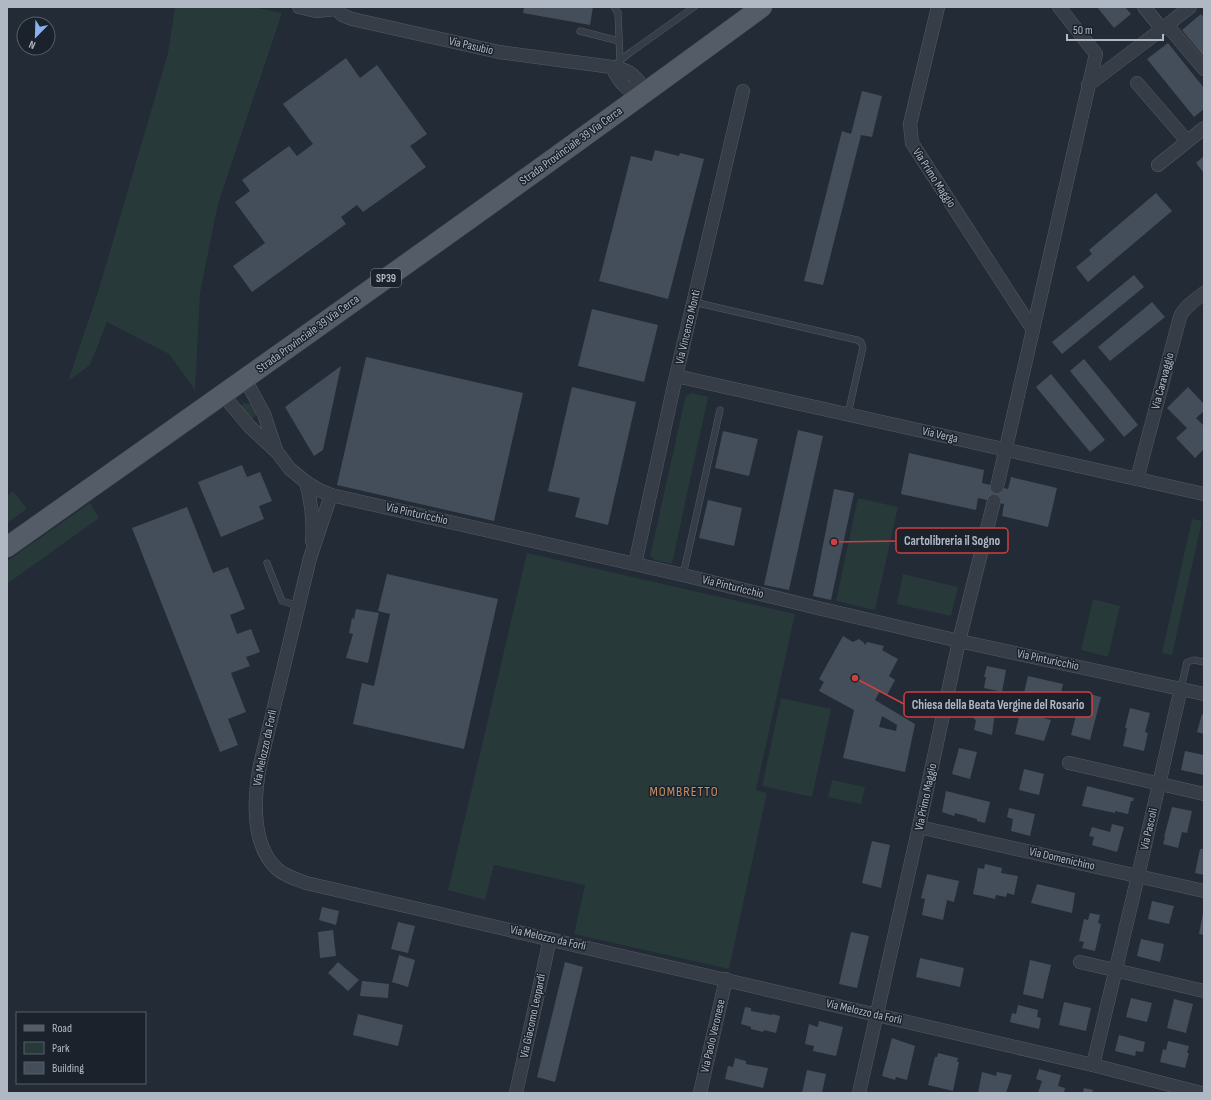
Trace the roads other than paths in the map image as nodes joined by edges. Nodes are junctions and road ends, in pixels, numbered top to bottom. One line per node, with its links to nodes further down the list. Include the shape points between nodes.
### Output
1 (299, 7): 9 (street, via 316,11)
2 (614, 7): 12 (lane, via 618,13)
3 (694, 7): 13 (lane)
4 (762, 7): 18 (main road, Strada Provinciale 39 Via Cerca / SP39)
5 (938, 7): 24 (street, Via Primo Maggio, via 910,124 912,143)
6 (1059, 7): 16 (street, via 1096,54)
7 (1144, 7): 10 (street)
8 (1190, 7): 10 (street)
9 (336, 8): 13 (street, Via Pasubio, via 342,15 352,19 499,52)
10 (1165, 27): 14 (street); 16 (street)
11 (580, 31): 12 (lane)
12 (619, 41): 13 (lane)
13 (616, 64): 18 (street, via 618,79 630,92)
14 (1204, 69)
15 (1137, 83): 20 (street)
16 (1088, 85): 24 (street)
17 (743, 91): 23 (street, Via Vincenzo Monti)
18 (642, 95): 26 (main road, Strada Provinciale 39 Via Cerca / SP39)
19 (1204, 128): 20 (street)
20 (1188, 142): 21 (street)
21 (1158, 165)
22 (1204, 293): 32 (street, Via Caravaggio, via 1182,312 1180,317)
23 (694, 302): 25 (street, Via Vincenzo Monti); 29 (lane, via 861,342 863,347)
24 (1032, 330): 30 (street)
25 (676, 376): 29 (street, Via Verga); 41 (street, Via Vincenzo Monti)
26 (245, 379): 27 (main road, Strada Provinciale 39 Via Cerca / SP39); 31 (street, via 264,414)
27 (223, 394): 31 (street, via 236,412); 38 (main road, Strada Provinciale 39 Via Cerca / SP39)
28 (720, 410): 42 (lane)
29 (848, 414): 30 (street, Via Verga)
30 (1005, 449): 32 (street, Via Verga); 34 (street)
31 (277, 452): 33 (street, Via Pinturicchio, via 290,469)
32 (1137, 479): 35 (street, Via Verga)
33 (306, 482): 36 (street, Via Pinturicchio); 39 (street, via 311,503 313,532)
34 (997, 487)
35 (1204, 494)
36 (331, 495): 39 (street, Via Melozzo da Forlì); 41 (street, Via Pinturicchio)
37 (994, 502): 44 (street, Via Primo Maggio)
38 (7, 547)
39 (310, 558): 43 (street, Via Melozzo da Forlì)
40 (267, 563): 43 (lane, via 282,602)
41 (635, 564): 42 (street, Via Pinturicchio)
42 (683, 575): 44 (street, Via Pinturicchio)
43 (298, 606): 54 (street, Via Melozzo da Forlì, via 257,782 255,807 258,831 265,852 276,868 306,883)
44 (959, 641): 46 (street, Via Pinturicchio); 51 (street, Via Primo Maggio)
45 (1204, 662): 46 (lane, via 1188,662)
46 (1181, 688): 47 (street, Via Pinturicchio); 49 (street, Via Pascoli)
47 (1204, 694)
48 (1069, 763): 49 (street)
49 (1160, 783): 50 (street); 52 (street, Via Pascoli)
50 (1204, 794)
51 (919, 827): 52 (street, Via Domenichino); 59 (street, Via Primo Maggio)
52 (1138, 876): 53 (street, Via Domenichino); 56 (street, Via Pascoli)
53 (1204, 891)
54 (550, 939): 57 (street, Via Melozzo da Forlì); 61 (street, Via Giacomo Leopardi)
55 (1080, 962): 56 (street)
56 (1116, 970): 58 (street); 60 (street, Via Pascoli)
57 (726, 979): 59 (street, Via Melozzo da Forlì); 62 (street, Via Paolo Veronese)
58 (1204, 991)
59 (876, 1015): 60 (street, Via Melozzo da Forlì); 63 (street, Via Primo Maggio)
60 (1093, 1065): 64 (street, Via Melozzo da Forlì)
61 (516, 1093)
62 (700, 1093)
63 (859, 1093)
64 (1201, 1093)

